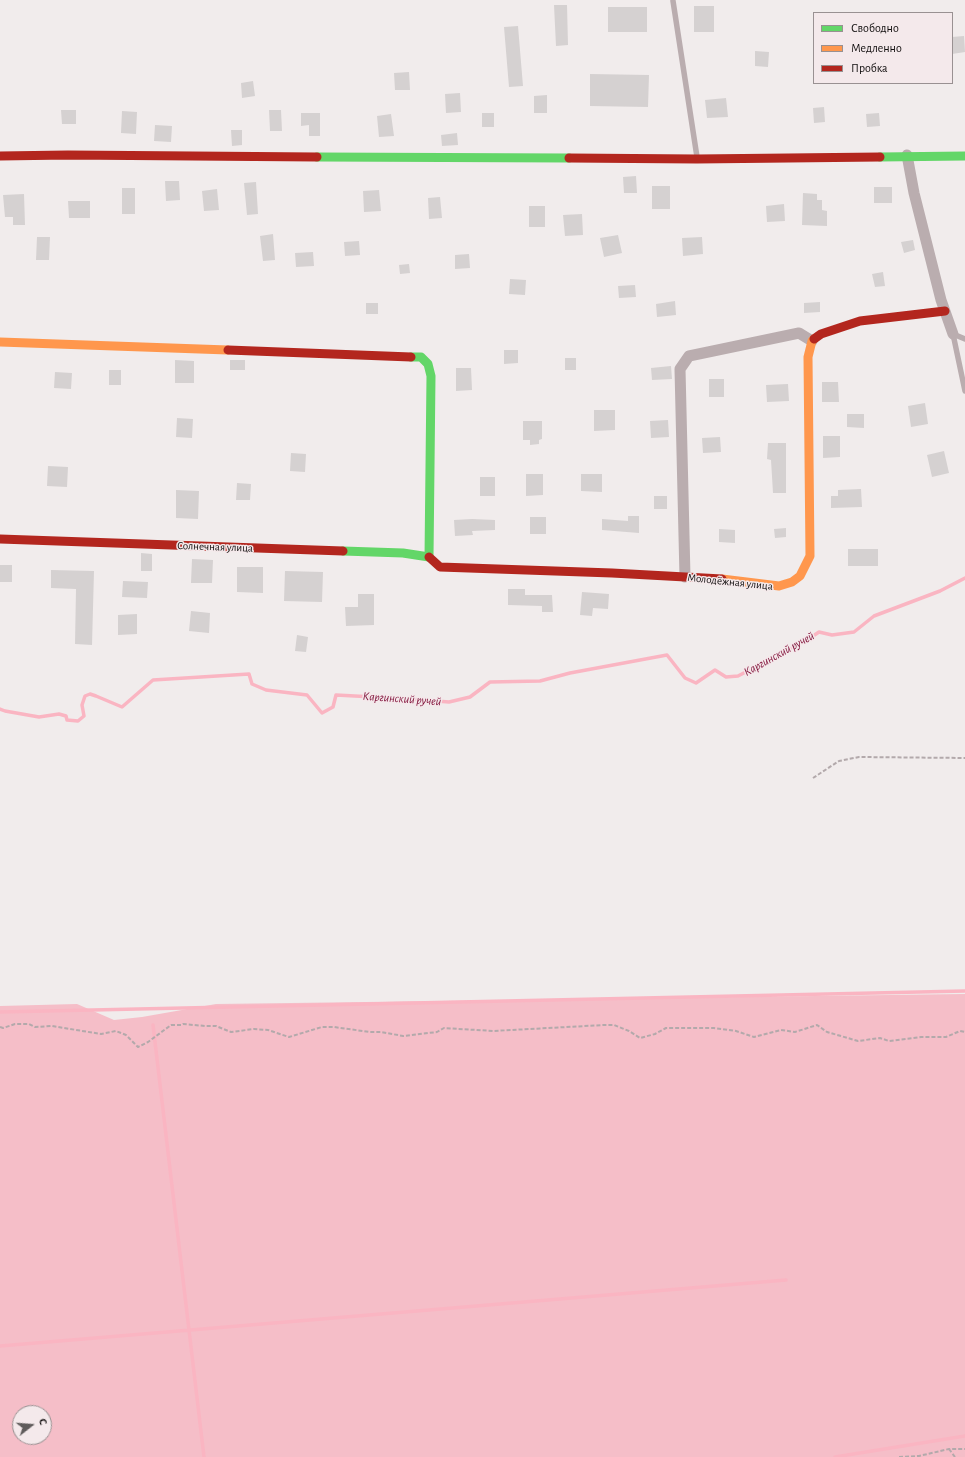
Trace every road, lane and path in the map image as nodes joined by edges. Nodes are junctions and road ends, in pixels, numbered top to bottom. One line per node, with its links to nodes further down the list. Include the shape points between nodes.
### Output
1 (673, 1): 5 (lane)
2 (907, 155): 4 (street); 5 (street); 6 (street, via 914,193)
3 (0, 156): 5 (street, via 68,154)
4 (965, 156)
5 (697, 159)
6 (945, 311): 7 (street); 9 (street, via 860,320 821,334)
7 (953, 334): 8 (lane); 11 (lane)
8 (965, 339)
9 (812, 341): 14 (street, via 799,333 713,350 689,356 680,369); 14 (street, Молодёжная улица, via 808,357 810,556 800,576 779,586)
10 (0, 342): 13 (street, via 421,357 428,364 431,376)
11 (965, 391)
12 (0, 540): 13 (street, Солнечная улица, via 403,553)
13 (429, 557): 14 (street, Молодёжная улица, via 440,567)
14 (685, 577)
15 (965, 758): 16 (path, via 859,757 839,761)
16 (814, 778)
17 (0, 1027): 18 (path, via 29,1024 35,1027 52,1026 101,1034 116,1031 126,1035 138,1047 170,1025 183,1024 216,1026 231,1032 268,1030 289,1037 322,1027 403,1036 437,1032 444,1028 493,1031 609,1024 614,1024 640,1038 666,1028 714,1028 754,1037 780,1030 795,1032 817,1025 827,1032 858,1041 880,1038 889,1041 921,1037 946,1038 960,1031)
18 (965, 1032)
19 (949, 1449): 20 (path); 21 (path, via 919,1456); 22 (path)
20 (965, 1449)
21 (899, 1457)
22 (955, 1457)

